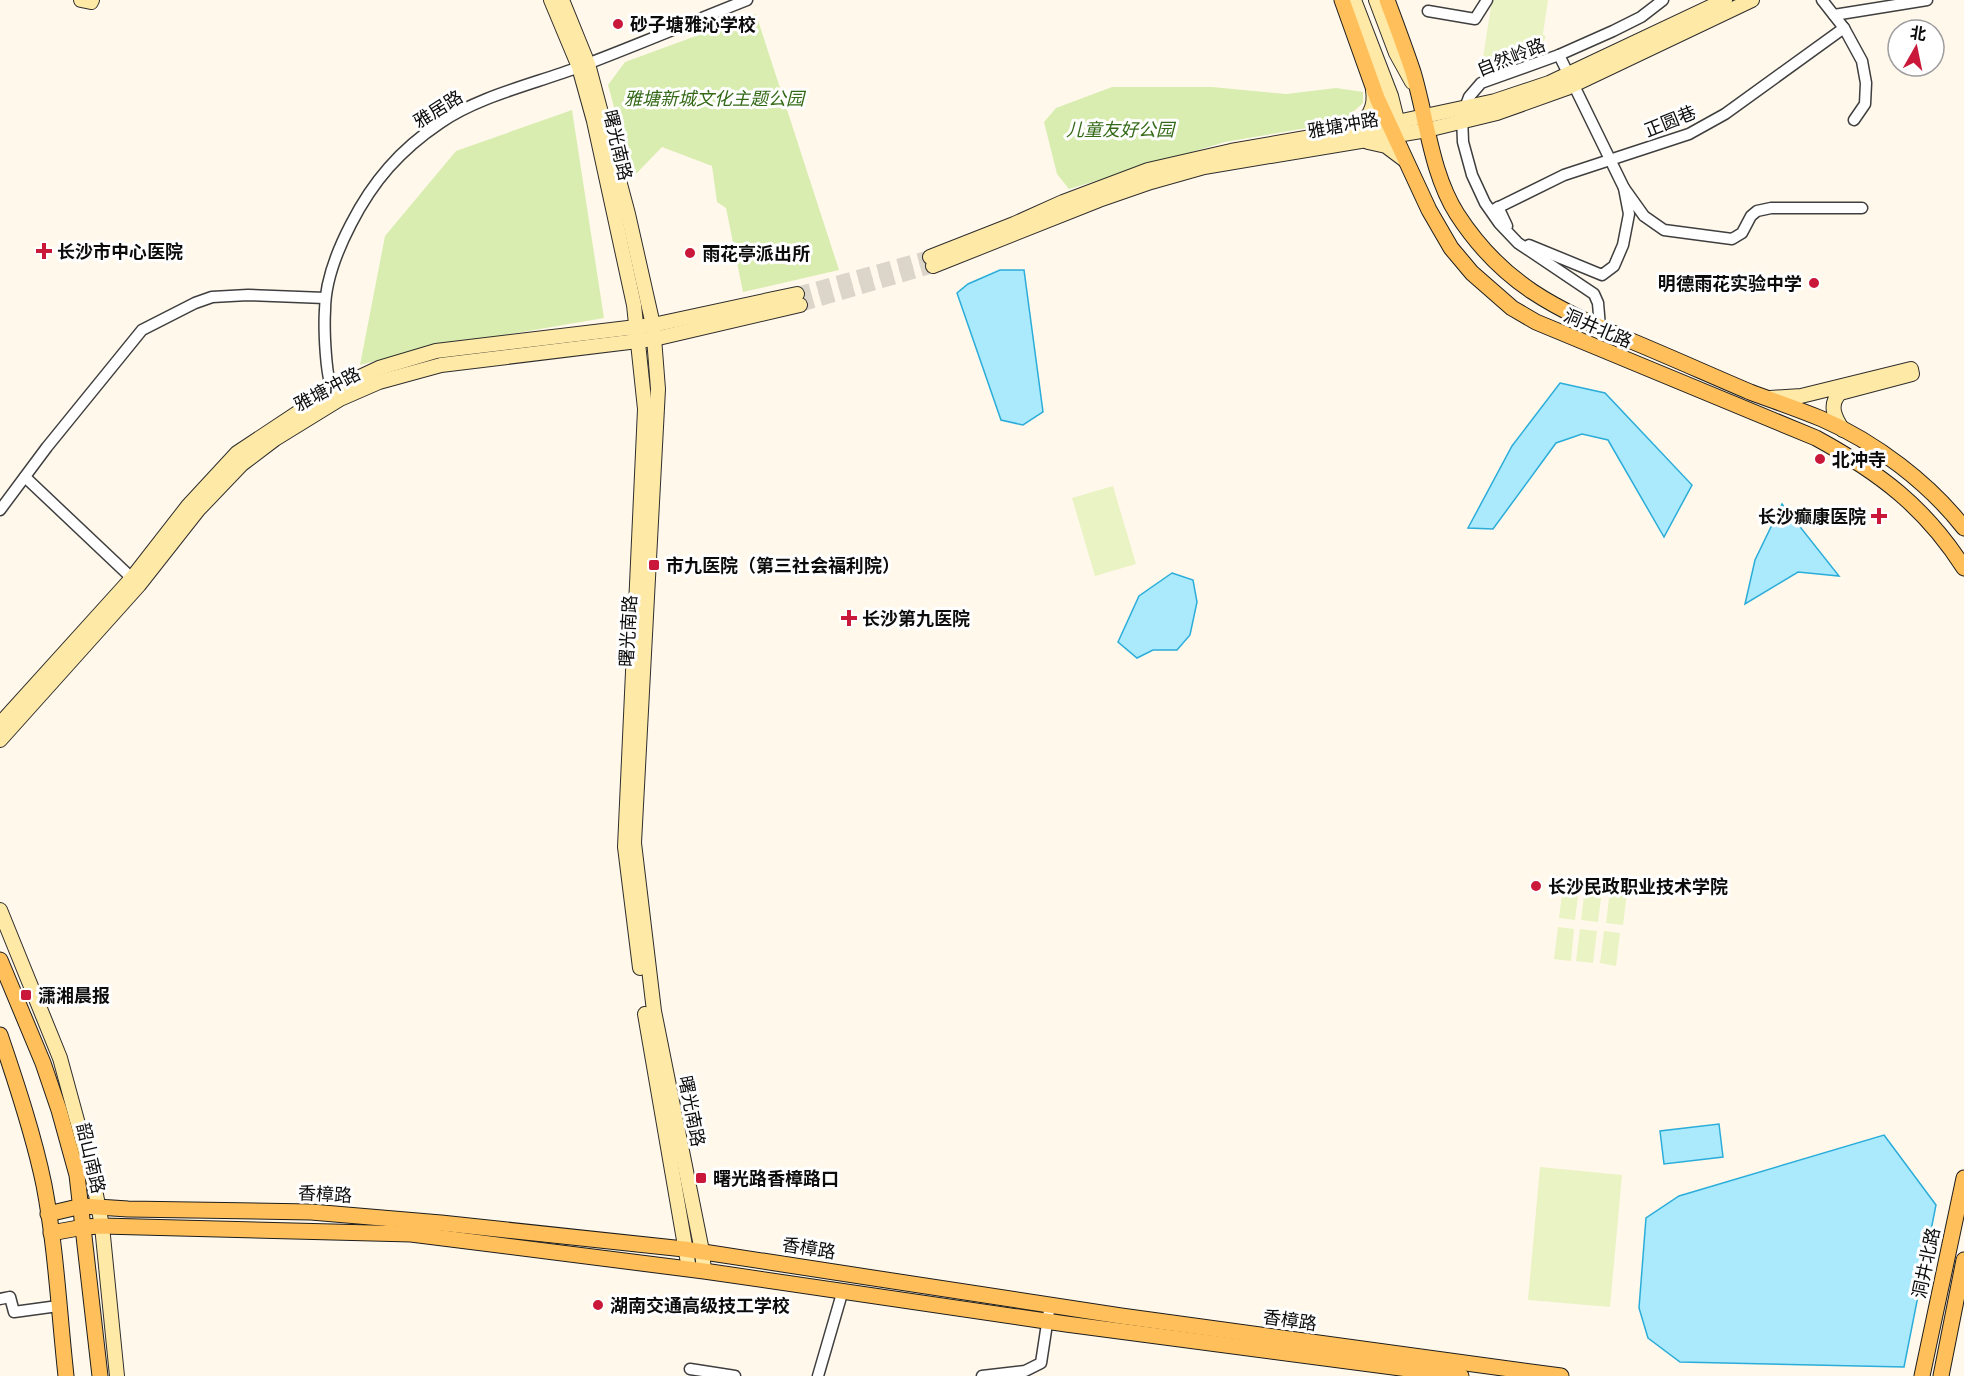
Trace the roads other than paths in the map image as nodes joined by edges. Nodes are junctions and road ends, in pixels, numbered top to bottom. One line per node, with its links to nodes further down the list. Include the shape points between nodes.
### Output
1 (81, 0): 2 (street)
2 (92, 0)
3 (551, 0): 20 (street, 曙光南路)
4 (562, 0): 20 (street, 曙光南路)
5 (747, 0): 20 (street, 雅居路)
6 (1342, 0): 22 (main road, 洞井北路)
7 (1354, 0): 28 (street, via 1391,96)
8 (1376, 0): 23 (street, via 1396,53)
9 (1387, 0): 23 (main road, 洞井北路)
10 (1487, 0): 16 (street, via 1476,19)
11 (1663, 0): 19 (street, 自然岭路, via 1641,17)
12 (1725, 0): 21 (street, 雅塘冲路)
13 (1752, 0): 21 (street, 雅塘冲路)
14 (1822, 0): 17 (street)
15 (1927, 0): 17 (street)
16 (1428, 11)
17 (1834, 15): 18 (street)
18 (1844, 28): 25 (street, via 1862,61 1866,83 1865,104); 30 (street, 正圆巷, via 1725,114 1689,134)
19 (1559, 55): 21 (street); 24 (street, 自然岭路, via 1481,83)
20 (583, 65): 36 (street, 雅居路, via 462,111 441,122 399,156 376,181 345,235); 39 (street, 曙光南路, via 628,214); 40 (street, 曙光南路)
21 (1571, 79): 24 (street, 雅塘冲路); 26 (street, 雅塘冲路, via 1497,113); 30 (street)
22 (1372, 85): 28 (main road, 洞井北路); 29 (street, via 1374,104)
23 (1418, 94): 27 (main road, 洞井北路)
24 (1465, 108): 26 (street, 自然岭路); 27 (street, 雅塘冲路)
25 (1854, 120)
26 (1462, 122): 27 (street, 雅塘冲路); 34 (street, 自然岭路, via 1472,175)
27 (1425, 124): 28 (street, 雅塘冲路); 38 (main road, 洞井北路, via 1456,213 1490,256 1520,285)
28 (1395, 128): 29 (street, 雅塘冲路); 31 (main road, 洞井北路)
29 (1355, 136): 31 (street, via 1386,146); 35 (street, 雅塘冲路, via 1151,182)
30 (1611, 160): 32 (street); 34 (street, 正圆巷, via 1564,175)
31 (1408, 162): 47 (main road, 洞井北路, via 1451,248 1472,273 1512,308 1561,334 1838,450 1906,497 1948,543)
32 (1624, 188): 33 (street, via 1644,216 1664,230 1732,239 1742,233 1757,211); 34 (street, via 1629,213 1623,245 1614,266 1602,275 1521,241)
33 (1862, 208)
34 (1494, 209): 38 (street, 自然岭路, via 1499,224 1518,243 1593,294 1598,303)
35 (932, 262)
36 (325, 298): 41 (street, 雅居路, via 326,343); 44 (street, via 212,297 142,330)
37 (798, 299): 39 (street, 雅塘冲路)
38 (1600, 327): 42 (main road, 洞井北路)
39 (654, 332): 40 (street, 雅塘冲路); 62 (street, 曙光南路, via 658,389 634,843 654,1011)
40 (637, 334): 41 (street, 雅塘冲路, via 441,365); 61 (street, 曙光南路, via 645,409 625,847 645,1010)
41 (336, 395): 48 (street, 雅塘冲路, via 242,464)
42 (1760, 396): 43 (main road, 洞井北路); 43 (street, via 1801,396 1911,369 1912,374 1840,393 1833,412)
43 (1843, 430): 46 (main road, 洞井北路, via 1923,484)
44 (25, 477): 45 (street); 48 (street)
45 (0, 510)
46 (1964, 528)
47 (1964, 568)
48 (136, 582): 49 (street, 雅塘冲路); 50 (street, 雅塘冲路)
49 (0, 724)
50 (0, 741)
51 (0, 910): 56 (street, via 60,1058)
52 (0, 960): 55 (main road, 韶山南路, via 59,1110)
53 (0, 1035): 57 (main road, via 43,1182)
54 (1964, 1178): 70 (main road, 洞井北路)
55 (82, 1206): 56 (main road, 香樟路); 57 (main road, 香樟路); 59 (main road, 韶山南路)
56 (100, 1208): 58 (street); 61 (main road, 香樟路, via 311,1212)
57 (48, 1214): 60 (main road)
58 (102, 1226): 59 (main road, 香樟路); 64 (main road, 香樟路, via 411,1234); 76 (street)
59 (84, 1227): 60 (main road, 香樟路); 75 (main road, 韶山南路)
60 (51, 1233): 68 (main road)
61 (684, 1249): 62 (main road, 香樟路); 64 (street, 曙光南路)
62 (702, 1251): 64 (street, 曙光南路); 67 (main road, 香樟路)
63 (1964, 1260): 71 (main road, 洞井北路)
64 (697, 1270): 65 (main road, 香樟路)
65 (843, 1290): 69 (main road, 香樟路); 78 (street)
66 (0, 1299): 68 (street, via 10,1297 14,1312)
67 (1050, 1304): 69 (street); 81 (main road, 香樟路)
68 (58, 1306): 74 (main road)
69 (1048, 1321): 73 (main road, 香樟路); 79 (street, via 1041,1364 1026,1371)
70 (1926, 1358): 82 (main road); 83 (main road)
71 (1944, 1359): 84 (main road, 洞井北路); 85 (main road)
72 (690, 1370): 77 (street)
73 (1427, 1374): 80 (main road, 香樟路)
74 (66, 1376)
75 (100, 1376)
76 (117, 1376)
77 (735, 1376)
78 (818, 1376)
79 (982, 1376)
80 (1461, 1376)
81 (1561, 1376)
82 (1917, 1376)
83 (1922, 1376)
84 (1941, 1376)
85 (1948, 1376)

